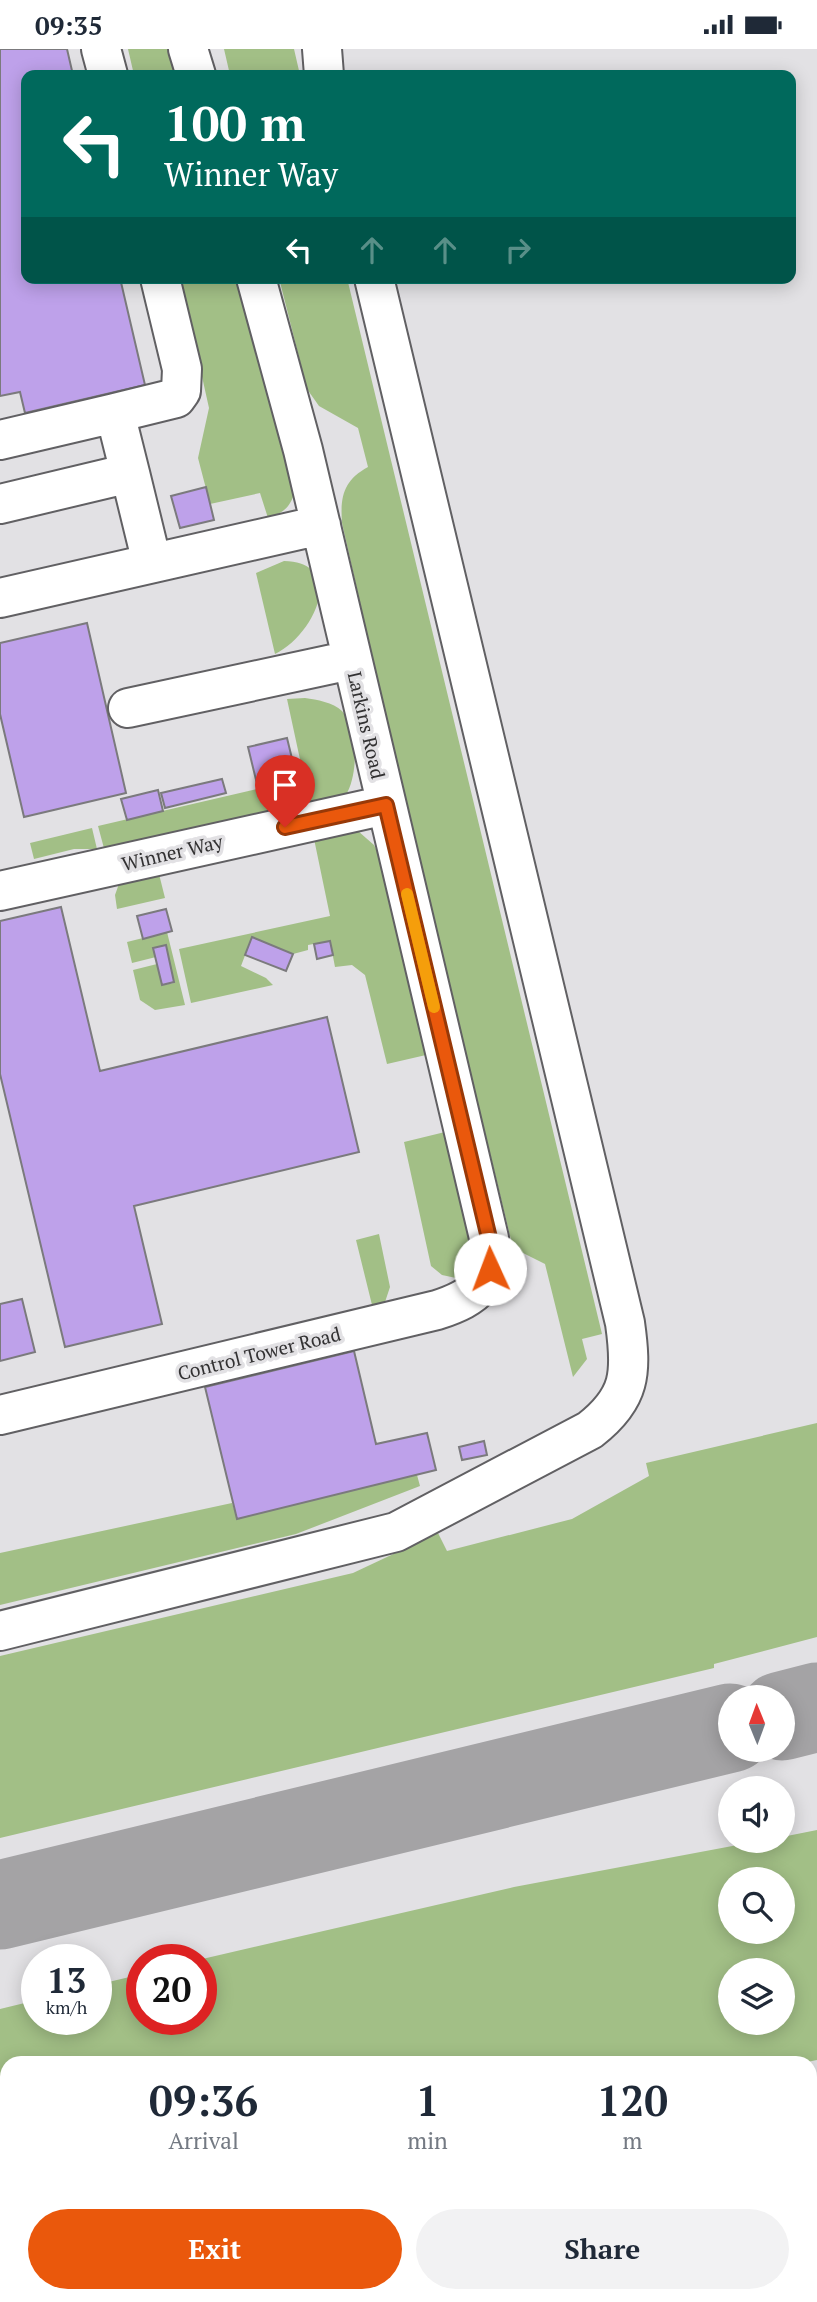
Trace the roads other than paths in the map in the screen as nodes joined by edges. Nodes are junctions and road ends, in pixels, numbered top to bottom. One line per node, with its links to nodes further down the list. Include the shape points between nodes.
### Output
1 (101, 49): 4 (lane)
2 (188, 49): 5 (lane)
3 (322, 49): 6 (lane)
4 (107, 70)
5 (194, 70)
6 (324, 70)
7 (162, 284): 10 (lane, via 180,356 181,391 169,401)
8 (258, 284): 14 (lane, Larkins Road)
9 (375, 284): 23 (lane, via 625,1323 624,1396 590,1430 396,1532)
10 (115, 413): 11 (lane); 12 (lane)
11 (0, 440)
12 (130, 473): 13 (lane); 15 (lane)
13 (0, 504)
14 (321, 525): 15 (lane); 17 (lane, Larkins Road)
15 (152, 563): 16 (lane)
16 (0, 598)
17 (351, 660): 18 (lane); 19 (lane, Larkins Road)
18 (128, 708)
19 (386, 805): 20 (lane, Winner Way); 21 (lane, Larkins Road)
20 (0, 891)
21 (491, 1256): 22 (lane, Control Tower Road, via 482,1285 454,1305)
22 (0, 1415)
23 (0, 1631)

